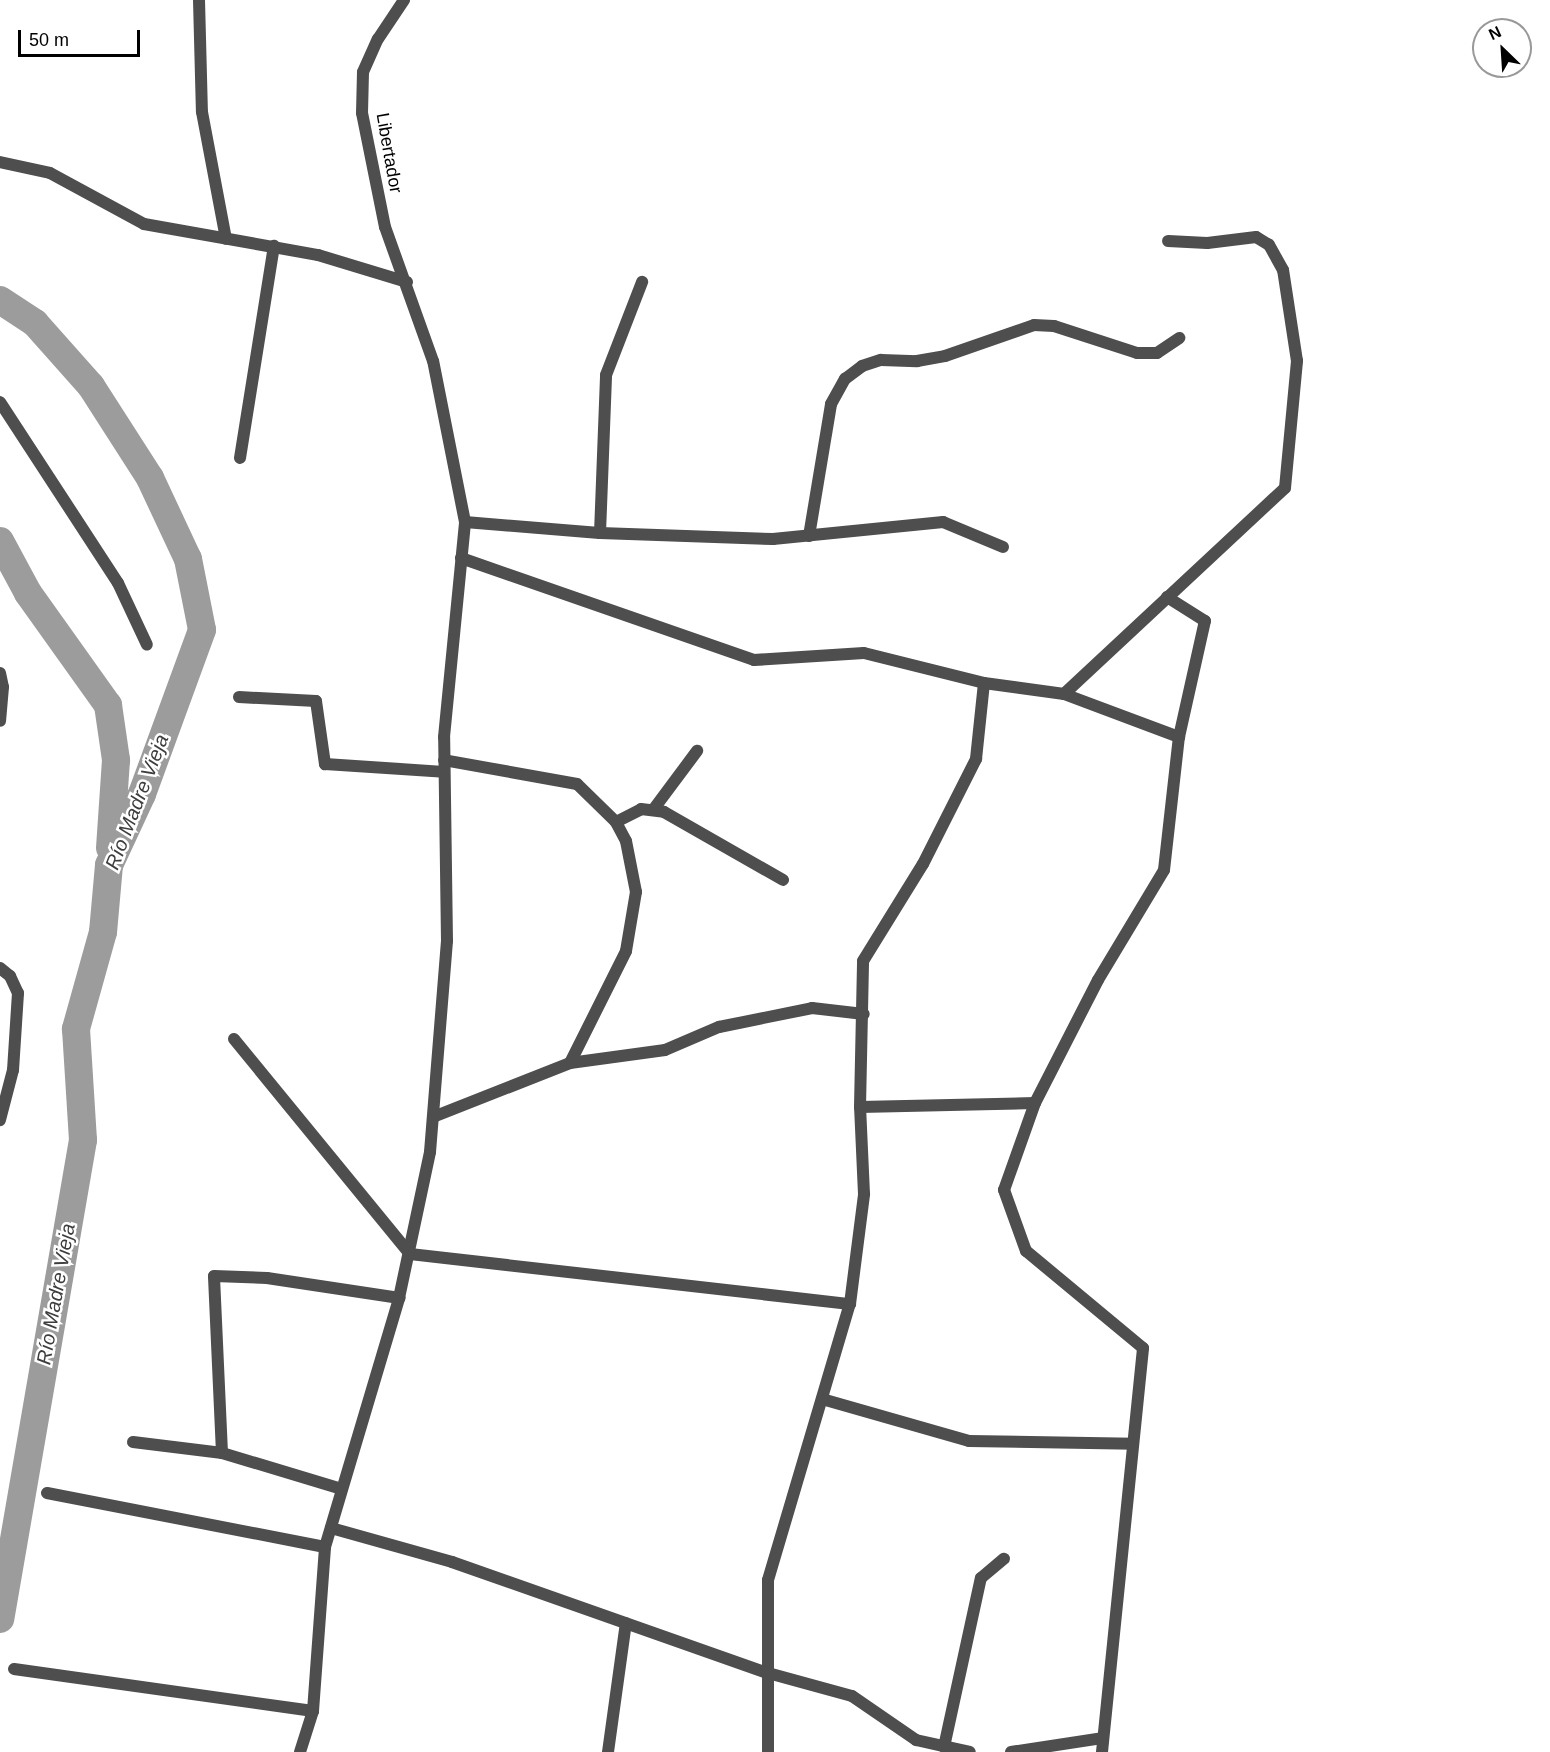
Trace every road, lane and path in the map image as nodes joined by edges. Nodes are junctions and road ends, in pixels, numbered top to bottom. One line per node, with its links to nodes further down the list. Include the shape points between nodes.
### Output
1 (199, 0): 4 (street, via 202,112)
2 (404, 0): 7 (street, Libertador, via 378,39 363,72 362,113 385,227)
3 (0, 162): 4 (street, via 50,173 144,224)
4 (226, 239): 6 (street)
5 (1168, 242): 17 (street, via 1208,243 1256,237 1266,242 1283,270 1297,361 1285,488)
6 (274, 246): 7 (street); 11 (street)
7 (407, 282): 12 (street, Libertador, via 433,361)
8 (642, 282): 13 (street, via 606,375)
9 (1179, 338): 14 (street, via 1157,353 1137,353 1054,326 1034,325 945,356 881,360 862,366 845,379 828,412)
10 (0, 402): 18 (street, via 118,583)
11 (240, 458)
12 (465, 522): 13 (street); 16 (street, Libertador)
13 (600, 533): 14 (street, via 772,539)
14 (809, 536): 15 (street, via 943,522)
15 (1003, 547)
16 (461, 558): 20 (street, via 754,660 864,652); 26 (street, Libertador)
17 (1167, 597): 21 (street); 24 (street, via 1205,621)
18 (147, 645)
19 (0, 673): 23 (street)
20 (984, 684): 21 (street); 31 (street, via 976,759 923,864 863,961)
21 (1064, 694): 24 (street)
22 (239, 697): 26 (street, via 316,701 325,764)
23 (0, 721)
24 (1179, 738): 35 (street, via 1164,870 1098,980)
25 (697, 751): 27 (street)
26 (444, 766): 28 (street, via 577,784); 37 (street, Libertador, via 447,941)
27 (653, 810): 28 (street, via 641,809); 29 (street, via 664,812)
28 (616, 822): 33 (street, via 626,841 636,892 626,951)
29 (783, 880)
30 (0, 968): 34 (street, via 10,976 18,993 18,1028)
31 (864, 1014): 33 (street, via 812,1008 719,1027 665,1050); 36 (street)
32 (234, 1039): 39 (street)
33 (570, 1063): 37 (street)
34 (3, 1103): 38 (street)
35 (1035, 1103): 36 (street); 44 (street, via 1004,1190 1026,1251 1143,1348)
36 (860, 1107): 41 (street, via 864,1194)
37 (433, 1117): 39 (street, Libertador)
38 (0, 1120)
39 (410, 1254): 40 (street, Libertador); 41 (street)
40 (399, 1298): 45 (street, via 267,1278 214,1276); 46 (street, Libertador)
41 (850, 1304): 42 (street)
42 (822, 1398): 44 (street, via 969,1441); 53 (street, via 768,1580)
43 (133, 1442): 45 (street)
44 (1133, 1444): 55 (street)
45 (222, 1453): 46 (street)
46 (342, 1489): 48 (street, Libertador)
47 (47, 1493): 49 (street)
48 (331, 1528): 49 (street, Libertador); 51 (street, via 452,1562)
49 (325, 1547): 54 (street, Libertador)
50 (1004, 1559): 56 (street, via 981,1578)
51 (626, 1623): 53 (street); 58 (street)
52 (14, 1669): 54 (street)
53 (768, 1673): 56 (street, via 852,1695 916,1740); 59 (street)
54 (313, 1711): 57 (street, Libertador)
55 (1102, 1738): 61 (street); 62 (street)
56 (944, 1747): 60 (street)
57 (300, 1752)
58 (608, 1752)
59 (768, 1752)
60 (970, 1752)
61 (1011, 1752)
62 (1102, 1752)

